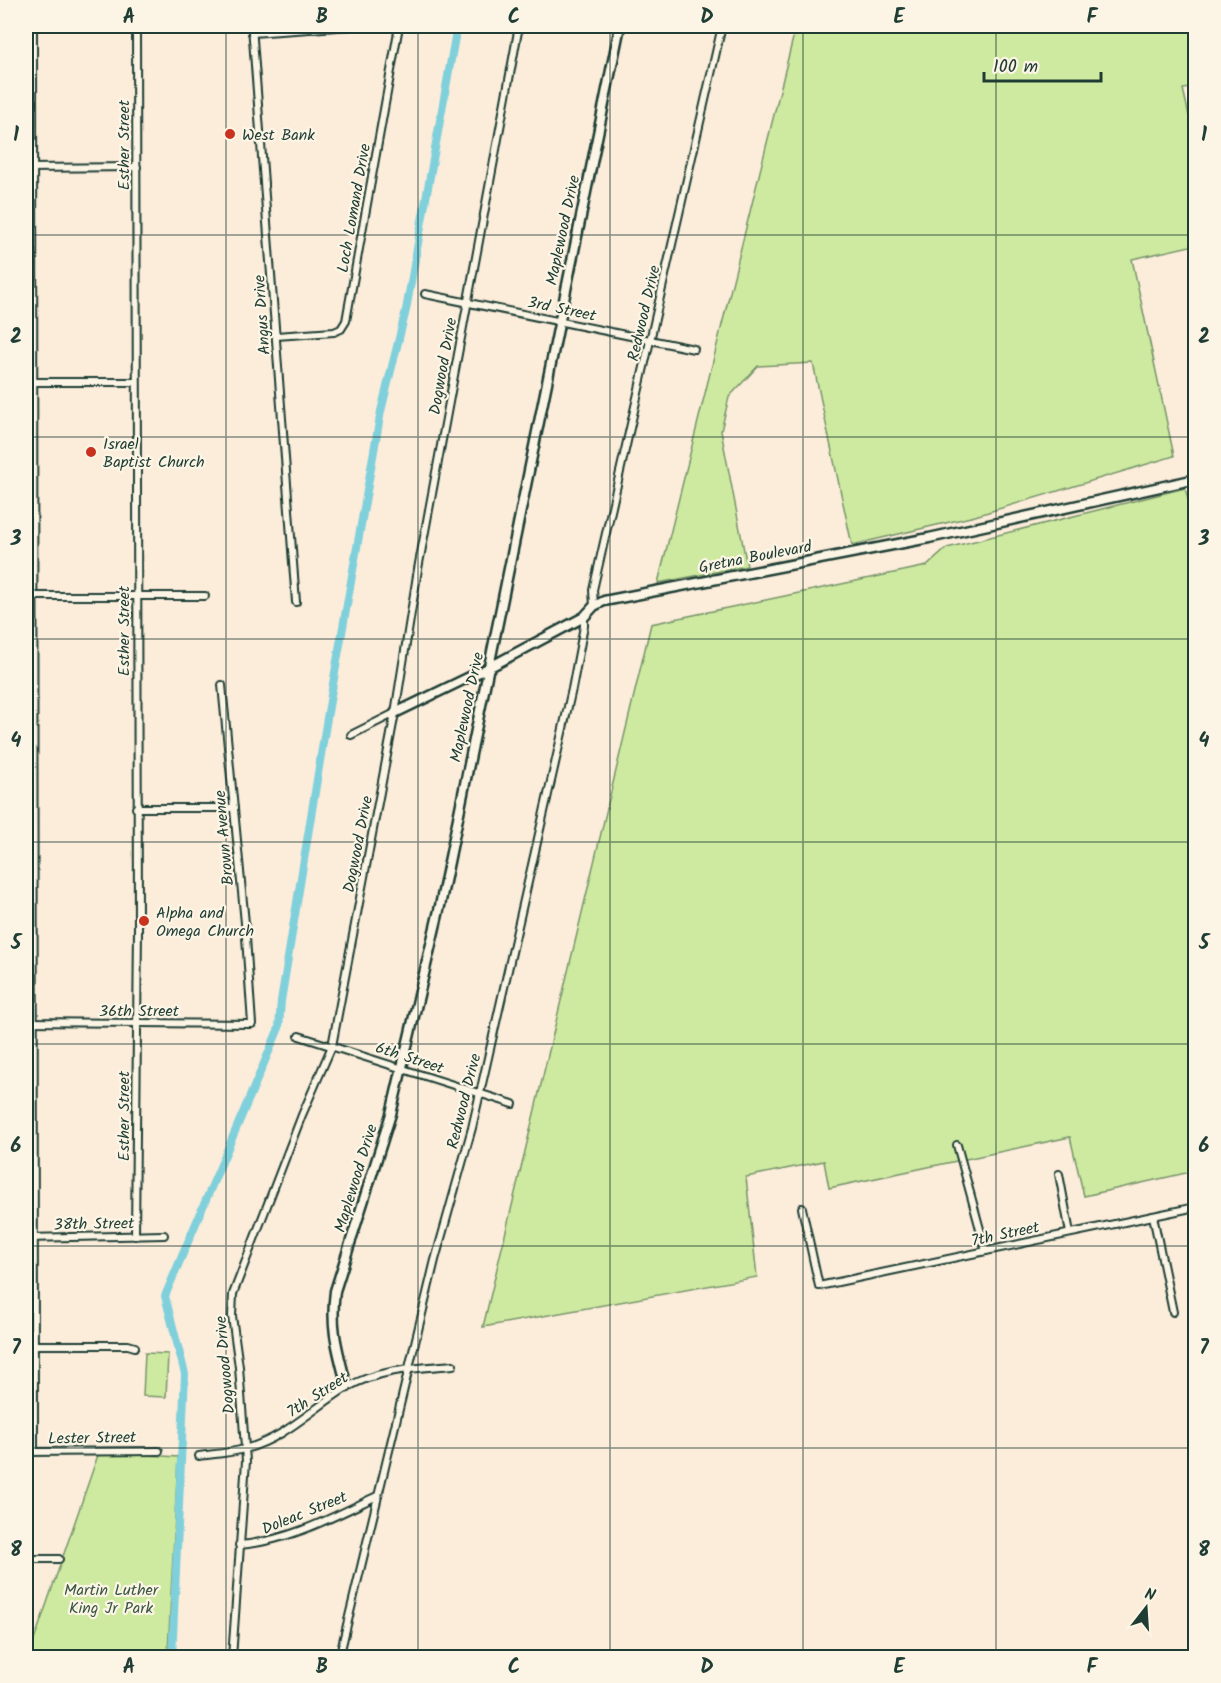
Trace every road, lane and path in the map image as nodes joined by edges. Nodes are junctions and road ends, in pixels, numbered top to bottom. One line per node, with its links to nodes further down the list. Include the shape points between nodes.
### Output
1 (33, 26): 13 (street)
2 (136, 26): 11 (street, Esther Street)
3 (252, 26): 10 (street, Angus Drive)
4 (341, 26): 5 (street); 10 (street)
5 (352, 26)
6 (399, 26): 17 (street, Loch Lomand Drive, via 346,321 342,329 334,332)
7 (519, 26): 15 (street, Dogwood Drive)
8 (620, 26): 16 (street, Maplewood Drive)
9 (722, 26): 18 (street, Redwood Drive)
10 (252, 33): 17 (street, Angus Drive)
11 (137, 167): 13 (street); 22 (street, Esther Street)
12 (26, 168): 13 (street)
13 (33, 168): 21 (street)
14 (425, 294): 15 (street, 3rd Street)
15 (468, 303): 16 (street, 3rd Street); 32 (street, Dogwood Drive)
16 (558, 321): 18 (street, 3rd Street); 30 (street, Maplewood Drive)
17 (276, 336): 27 (street, Angus Drive)
18 (650, 340): 19 (street, 3rd Street); 28 (street, Redwood Drive, via 593,590)
19 (694, 349)
20 (26, 382): 21 (street)
21 (34, 382): 22 (street); 24 (street)
22 (136, 382): 25 (street, Esther Street)
23 (1195, 479): 28 (street, Gretna Boulevard, via 929,538 617,597)
24 (29, 596): 25 (street); 37 (street)
25 (136, 596): 26 (street); 34 (street, Esther Street)
26 (205, 596)
27 (296, 602)
28 (594, 606): 29 (street, Gretna Boulevard)
29 (584, 617): 30 (street, Gretna Boulevard); 43 (street, Redwood Drive, via 572,688)
30 (490, 667): 32 (street, Gretna Boulevard); 42 (street, Maplewood Drive)
31 (222, 685): 35 (street, Brown Avenue)
32 (395, 713): 33 (street, Gretna Boulevard); 41 (street, Dogwood Drive)
33 (351, 735)
34 (136, 808): 35 (street); 38 (street, Esther Street)
35 (234, 808): 39 (street, Brown Avenue)
36 (26, 1022): 37 (street, 36th Street)
37 (34, 1022): 38 (street, 36th Street); 54 (street)
38 (137, 1024): 39 (street, 36th Street); 52 (street, Esther Street)
39 (252, 1024)
40 (298, 1036): 41 (street, 6th Street)
41 (332, 1046): 42 (street, 6th Street); 62 (street, Dogwood Drive, via 233,1294)
42 (401, 1069): 43 (street, 6th Street); 61 (street, Maplewood Drive, via 391,1114 335,1291 333,1333)
43 (479, 1094): 44 (street, 6th Street); 60 (street, Redwood Drive)
44 (513, 1104)
45 (957, 1145): 55 (street)
46 (1059, 1174): 50 (street)
47 (1196, 1207): 49 (street, 7th Street)
48 (802, 1208): 55 (street, 7th Street, via 819,1286)
49 (1153, 1216): 50 (street, 7th Street); 56 (street)
50 (1070, 1233): 55 (street, 7th Street)
51 (164, 1235): 52 (street, 38th Street)
52 (135, 1236): 54 (street, 38th Street)
53 (26, 1238): 54 (street, 38th Street)
54 (33, 1238): 57 (street)
55 (986, 1251)
56 (1173, 1312)
57 (34, 1345): 58 (street); 65 (street)
58 (135, 1347)
59 (453, 1365): 60 (street, 7th Street)
60 (409, 1369): 61 (street, 7th Street); 67 (street, Redwood Drive)
61 (347, 1387): 62 (street, 7th Street, via 296,1424)
62 (245, 1449): 66 (street, 7th Street); 68 (street, Dogwood Drive)
63 (159, 1450): 65 (street, Lester Street)
64 (26, 1452): 65 (street, Lester Street)
65 (34, 1452)
66 (199, 1456)
67 (377, 1496): 68 (street, Doleac Street, via 316,1525 265,1543); 72 (street, Redwood Drive)
68 (239, 1545): 71 (street, Dogwood Drive)
69 (26, 1559): 70 (street)
70 (59, 1559)
71 (232, 1658)
72 (339, 1658)

